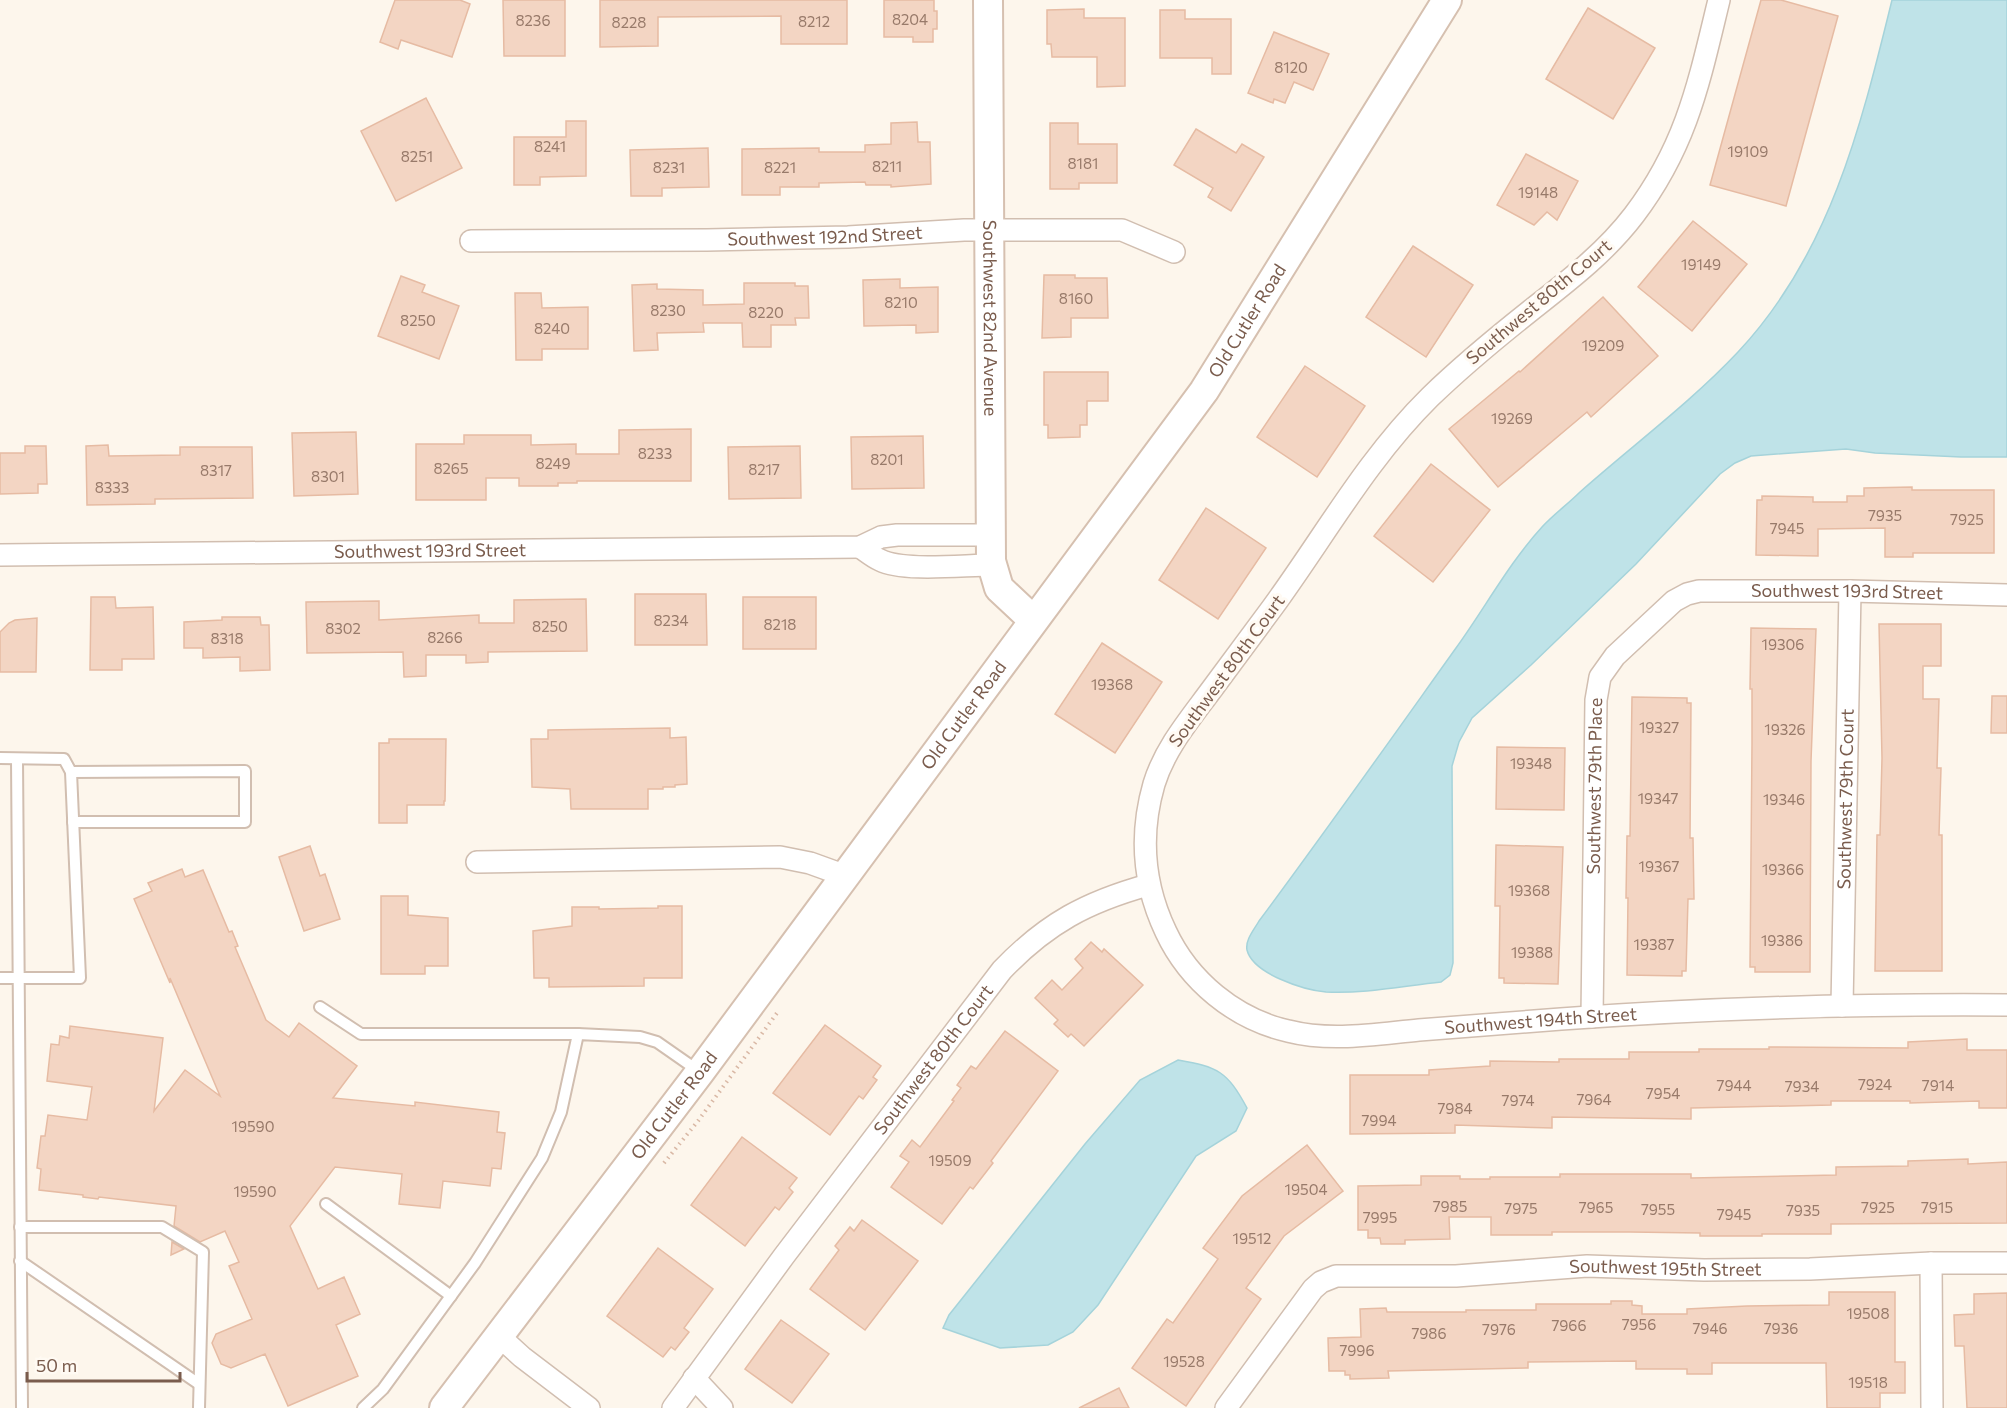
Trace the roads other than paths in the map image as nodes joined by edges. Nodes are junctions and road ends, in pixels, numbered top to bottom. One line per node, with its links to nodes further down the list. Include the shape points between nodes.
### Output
1 (988, 0): 4 (main road, Southwest 82nd Avenue)
2 (1447, 0): 16 (main road, Old Cutler Road, via 1204,391)
3 (1719, 0): 23 (street, Southwest 80th Court, via 1685,126 1637,211 1592,262 1474,357 1399,431 1177,736 1151,796 1145,851)
4 (990, 230): 5 (street, Southwest 192nd Street, via 820,238); 6 (street, Southwest 192nd Street, via 1122,230); 8 (main road, Southwest 82nd Avenue)
5 (471, 241)
6 (1174, 252)
7 (915, 535): 8 (street, Southwest 193rd Street); 9 (street, Southwest 193rd Street, via 881,537); 12 (street)
8 (991, 535): 11 (main road, Southwest 82nd Avenue)
9 (860, 547): 10 (street, Southwest 193rd Street); 12 (street, via 880,560)
10 (0, 555)
11 (992, 565): 12 (street); 16 (main road, Southwest 82nd Avenue, via 999,588)
12 (915, 566)
13 (1850, 591): 14 (street, Southwest 193rd Street, via 1709,590); 15 (street, Southwest 193rd Street); 27 (street, Southwest 79th Court)
14 (1688, 594): 29 (street, Southwest 79th Place, via 1668,606 1625,646 1606,666 1599,681)
15 (2007, 596)
16 (1033, 620): 22 (main road, Old Cutler Road)
17 (0, 758): 18 (lane)
18 (17, 759): 19 (lane, via 64,759); 25 (lane)
19 (71, 772): 20 (lane); 20 (lane, via 245,771 245,822)
20 (73, 822): 25 (lane, via 80,978)
21 (477, 862): 22 (street, via 780,857)
22 (846, 876): 31 (main road, Old Cutler Road)
23 (1148, 885): 29 (street, Southwest 194th Street, via 1170,940 1189,969 1232,1007 1281,1029 1336,1037); 39 (street, Southwest 80th Court, via 1078,910 1048,929 1002,970)
24 (0, 978): 25 (lane)
25 (19, 978): 33 (lane)
26 (2007, 1005): 27 (street, Southwest 194th Street)
27 (1842, 1006): 29 (street, Southwest 194th Street)
28 (320, 1007): 30 (lane, via 361,1034)
29 (1592, 1017)
30 (578, 1034): 31 (lane, via 640,1036 657,1042); 37 (lane, via 561,1112 542,1158)
31 (700, 1072): 38 (main road, Old Cutler Road)
32 (326, 1204): 37 (lane)
33 (20, 1227): 34 (lane); 40 (lane, via 162,1227 203,1252)
34 (20, 1261): 40 (lane); 41 (lane)
35 (1931, 1263): 36 (street, Southwest 195th Street); 48 (street, Southwest 195th Street, via 1704,1270 1570,1266 1456,1276 1345,1275 1324,1280 1313,1289); 49 (street)
36 (2007, 1263)
37 (451, 1296): 43 (lane, via 382,1389)
38 (498, 1335): 44 (main road, Old Cutler Road); 45 (street)
39 (694, 1378): 46 (street, Southwest 80th Court); 47 (street)
40 (200, 1384): 42 (lane)
41 (21, 1408)
42 (199, 1408)
43 (363, 1408)
44 (444, 1408)
45 (589, 1408)
46 (673, 1408)
47 (722, 1408)
48 (1226, 1408)
49 (1932, 1408)

